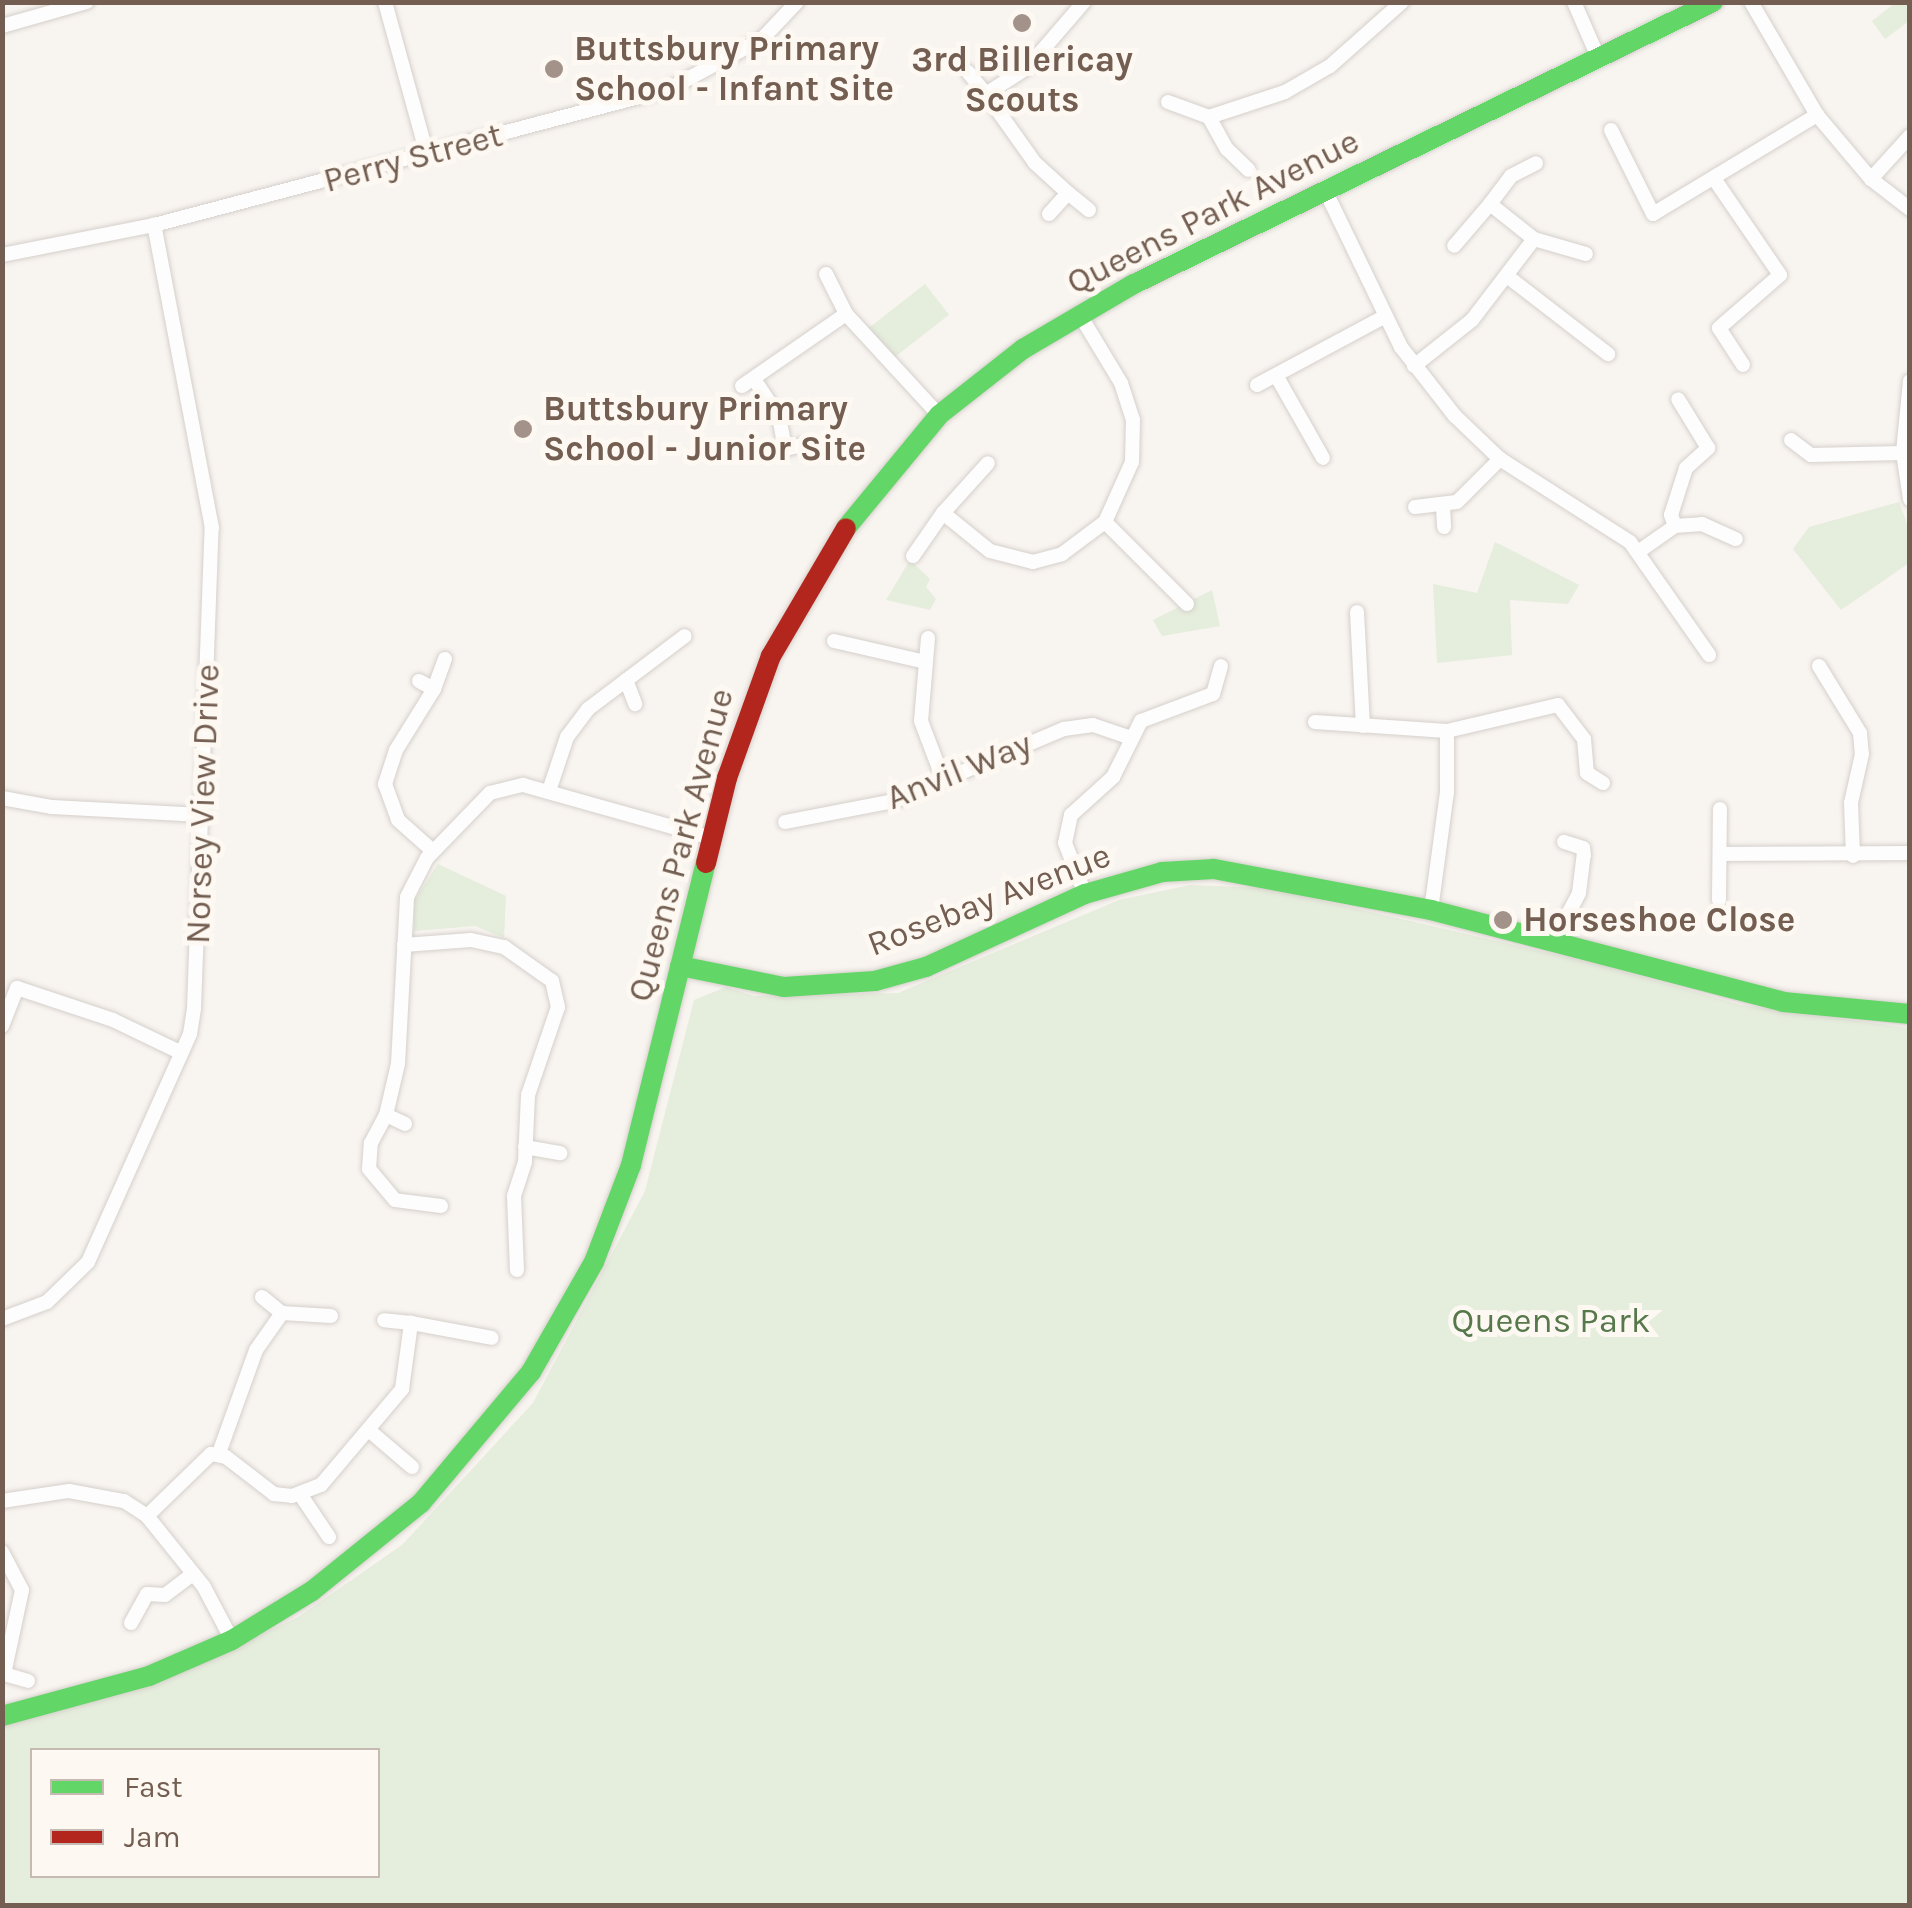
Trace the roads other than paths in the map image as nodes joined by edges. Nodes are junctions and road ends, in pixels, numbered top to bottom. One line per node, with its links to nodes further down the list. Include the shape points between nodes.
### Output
1 (87, 2): 9 (street)
2 (385, 2): 18 (street)
3 (797, 2): 18 (street, Perry Street, via 762,38 669,89)
4 (1084, 2): 12 (street, via 1028,66)
5 (1402, 2): 15 (street, via 1307,82)
6 (1574, 2): 10 (street)
7 (1712, 2): 10 (street, Queens Park Avenue)
8 (1751, 2): 14 (street)
9 (2, 26)
10 (1598, 57): 23 (street, Queens Park Avenue)
11 (968, 72): 12 (street)
12 (986, 94): 24 (street, via 1035,163)
13 (1168, 102): 15 (street)
14 (1817, 115): 21 (street); 22 (street)
15 (1210, 117): 20 (street, via 1226,149)
16 (1612, 130): 22 (street, via 1653,214)
17 (1910, 136): 21 (street)
18 (427, 154): 29 (street, Perry Street)
19 (1536, 163): 25 (street, via 1510,176)
20 (1250, 170)
21 (1870, 179): 26 (street)
22 (1715, 180): 40 (street, via 1780,275 1719,328)
23 (1326, 192): 37 (street, Queens Park Avenue); 38 (street)
24 (1068, 193): 27 (street); 28 (street)
25 (1490, 204): 30 (street); 31 (street)
26 (1910, 209)
27 (1089, 210)
28 (1050, 214)
29 (154, 225): 33 (street, Perry Street); 86 (street, Norsey View Drive, via 212,528)
30 (1534, 238): 32 (street); 35 (street)
31 (1454, 246)
32 (1586, 254)
33 (2, 255)
34 (826, 274): 36 (street)
35 (1507, 276): 39 (street); 41 (street, via 1472,320)
36 (846, 314): 46 (street); 48 (street, via 748,382 779,417 786,449)
37 (1080, 314): 46 (street, Queens Park Avenue, via 1023,348); 57 (street, via 1122,383 1133,420 1132,462)
38 (1384, 318): 41 (street); 42 (street)
39 (1608, 354)
40 (1743, 365)
41 (1414, 366): 51 (street)
42 (1277, 377): 44 (street); 50 (street)
43 (1910, 380): 49 (street)
44 (1257, 385)
45 (1678, 399): 59 (street, via 1708,448 1686,468 1671,515)
46 (939, 416): 88 (street, Queens Park Avenue, via 869,493 802,595 752,702)
47 (1791, 440): 49 (street, via 1811,455)
48 (810, 443)
49 (1903, 453): 53 (street)
50 (1323, 458)
51 (1500, 458): 54 (street, via 1471,493); 61 (street)
52 (988, 463): 56 (street)
53 (1910, 499)
54 (1443, 506): 55 (street); 58 (street)
55 (1415, 507)
56 (943, 513): 57 (street, via 990,552 1033,562 1062,554); 62 (street)
57 (1105, 522): 63 (street)
58 (1444, 526)
59 (1675, 526): 60 (street, via 1702,524); 61 (street)
60 (1736, 539)
61 (1638, 552): 68 (street)
62 (913, 556)
63 (1186, 604)
64 (1357, 612): 78 (street)
65 (685, 636): 73 (street)
66 (928, 638): 70 (street)
67 (834, 641): 70 (street)
68 (1709, 656)
69 (445, 659): 75 (street)
70 (926, 662): 81 (street, via 921,720)
71 (1220, 666): 80 (street, via 1213,694 1158,712)
72 (1819, 666): 93 (street, via 1860,733 1850,803)
73 (626, 680): 76 (street); 83 (street, via 602,694 567,737)
74 (420, 681): 75 (street)
75 (434, 689): 90 (street, via 396,750 385,784 398,820)
76 (635, 704)
77 (1315, 722): 78 (street)
78 (1363, 726): 79 (street)
79 (1448, 730): 82 (street, via 1558,705 1584,738 1588,774); 96 (street)
80 (1131, 738): 81 (street, Anvil Way, via 1080,726); 94 (street, via 1113,777 1071,815 1066,844)
81 (943, 779): 87 (street, Anvil Way, via 894,801)
82 (1603, 783)
83 (550, 788): 88 (street, via 612,814); 90 (street, via 524,785 490,793)
84 (2, 798): 86 (street, via 52,808)
85 (1720, 809): 92 (street)
86 (202, 815): 102 (street, Norsey View Drive, via 194,1008)
87 (785, 822)
88 (712, 838): 99 (street, Queens Park Avenue)
89 (1564, 842): 97 (street, via 1583,848 1584,855 1579,893)
90 (433, 851): 98 (street, via 407,898)
91 (1910, 853): 93 (street)
92 (1720, 854): 93 (street); 95 (street)
93 (1853, 856)
94 (1085, 894): 96 (street, Rosebay Avenue, via 1162,872 1214,869); 99 (street, Rosebay Avenue, via 926,967 875,981 784,987)
95 (1718, 900)
96 (1431, 910): 97 (street, Rosebay Avenue)
97 (1555, 940): 100 (street, Rosebay Avenue, via 1783,1002)
98 (404, 945): 103 (street, via 402,1029); 105 (street, via 452,940 504,948 552,981 558,1007 528,1095)
99 (680, 966): 126 (street, Queens Park Avenue, via 644,1127 611,1224 531,1372 458,1464 398,1525 328,1580)
100 (1910, 1014)
101 (2, 1026): 102 (street, via 17,988 113,1020)
102 (182, 1053): 112 (street, Norsey View Drive, via 88,1262 47,1302)
103 (386, 1115): 104 (street); 107 (street, via 371,1143 374,1183 395,1200)
104 (405, 1124)
105 (525, 1146): 106 (street); 108 (street, via 514,1196)
106 (560, 1153)
107 (442, 1206)
108 (518, 1270)
109 (262, 1298): 110 (street)
110 (282, 1313): 111 (street); 117 (street, via 256,1350)
111 (331, 1316)
112 (2, 1318)
113 (384, 1320): 114 (street)
114 (411, 1322): 115 (street); 116 (street, via 402,1389)
115 (492, 1338)
116 (371, 1432): 118 (street); 119 (street, via 333,1475)
117 (219, 1452): 119 (street, via 258,1487); 121 (street, via 188,1470)
118 (412, 1466)
119 (300, 1494): 122 (street)
120 (2, 1501): 121 (street, via 37,1491 102,1494)
121 (147, 1516): 124 (street)
122 (329, 1536)
123 (2, 1552): 127 (street, via 22,1590)
124 (194, 1574): 125 (street, via 165,1594 148,1594); 126 (street)
125 (132, 1623)
126 (232, 1640): 129 (street, Queens Park Avenue, via 149,1676)
127 (3, 1675): 128 (street)
128 (28, 1681)
129 (2, 1716)

